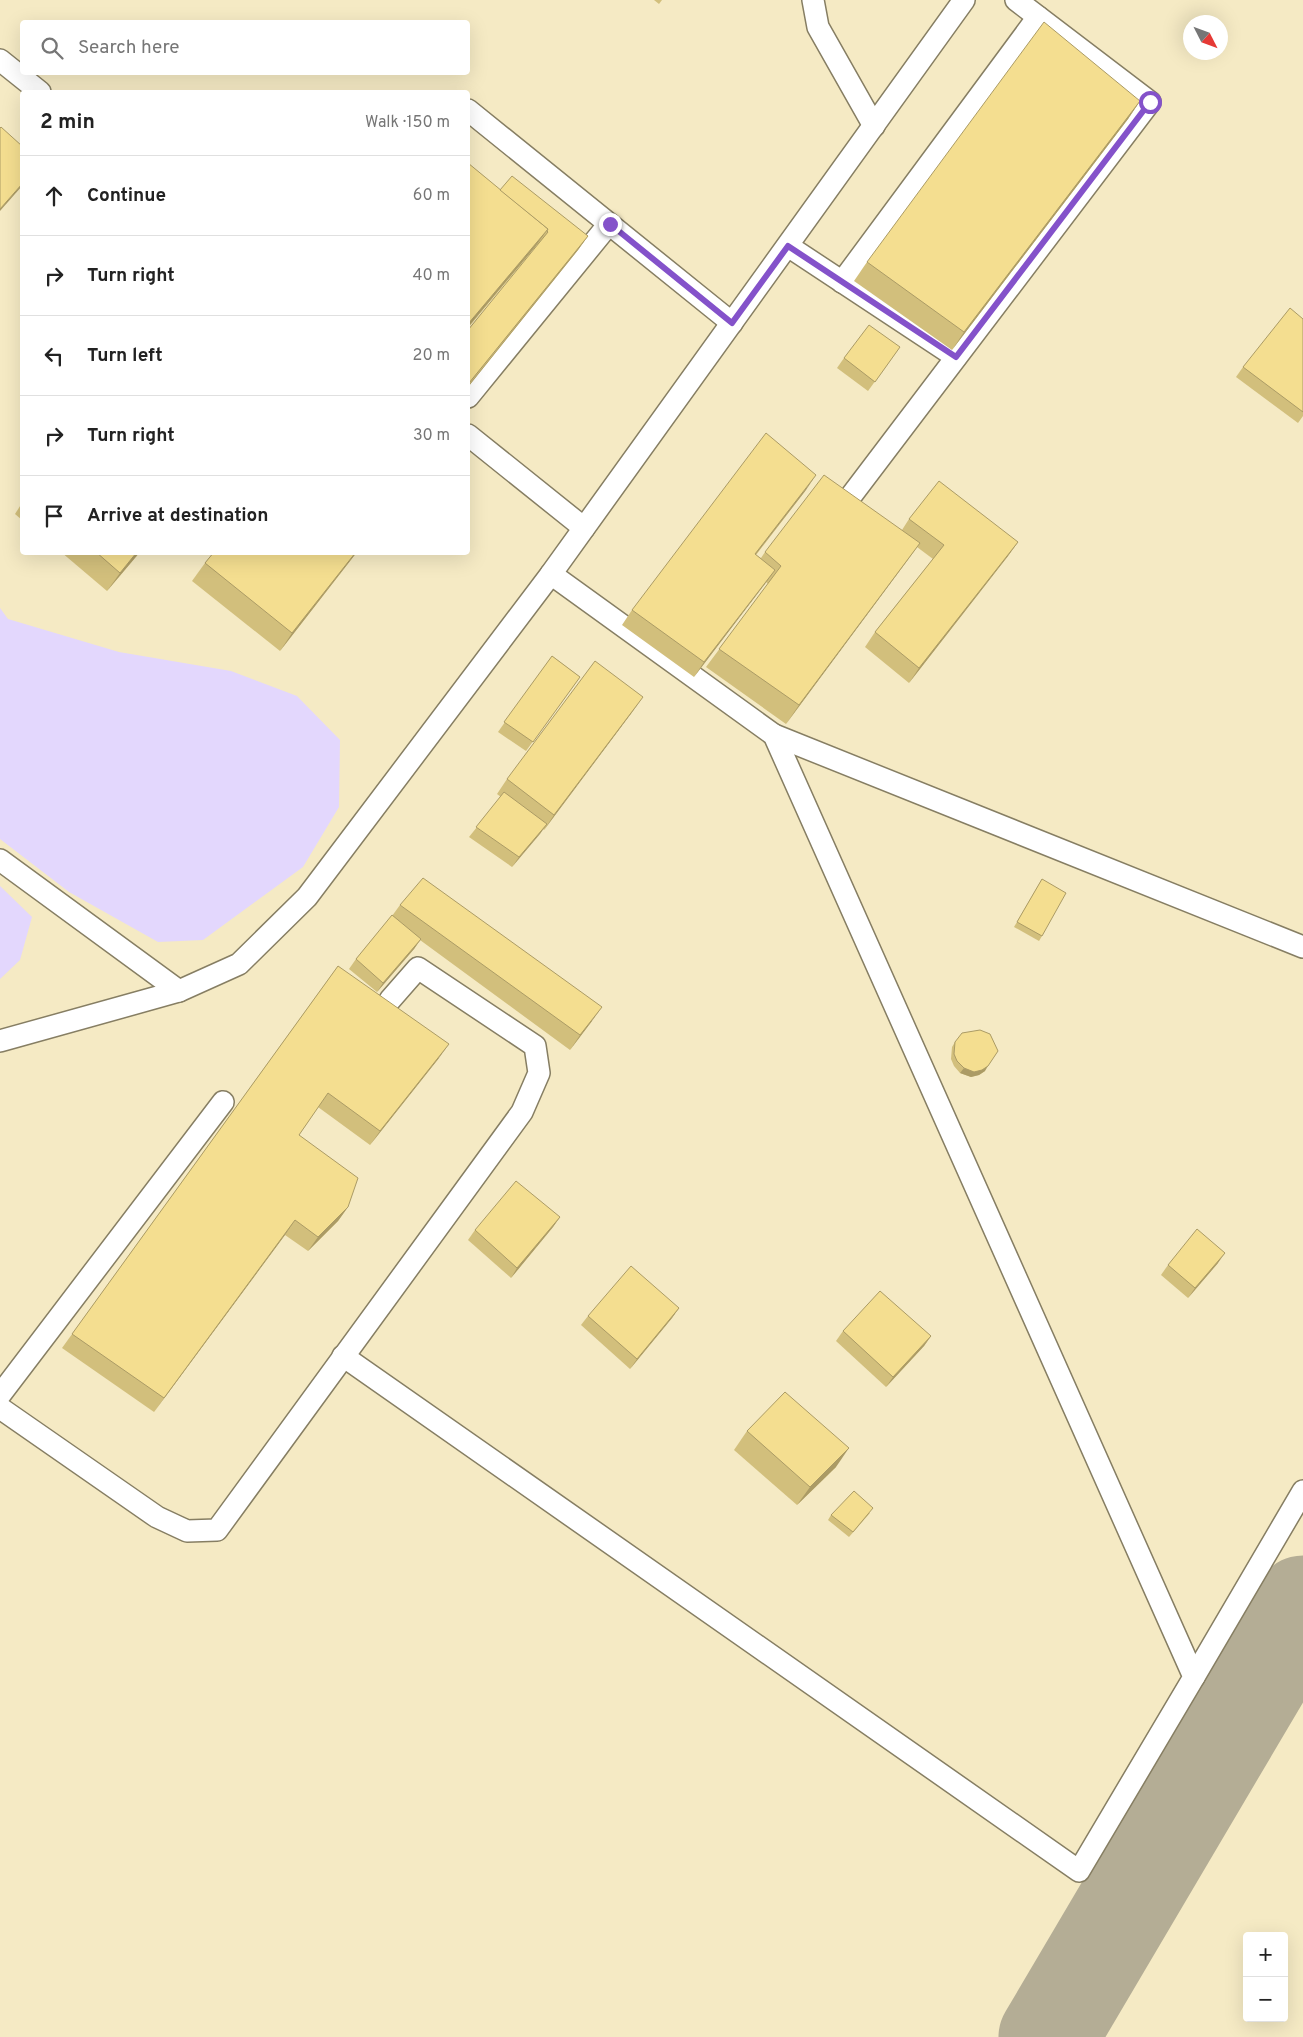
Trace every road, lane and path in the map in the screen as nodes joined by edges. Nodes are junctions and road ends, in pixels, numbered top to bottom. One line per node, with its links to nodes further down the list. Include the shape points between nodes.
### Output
1 (813, 0): 8 (lane, via 818,27)
2 (964, 0): 8 (lane)
3 (1016, 0): 4 (lane)
4 (1038, 17): 11 (lane); 13 (lane, via 1150,102)
5 (0, 60): 6 (lane)
6 (38, 90)
7 (470, 112): 9 (lane)
8 (874, 126): 10 (lane)
9 (610, 224): 12 (lane); 14 (lane)
10 (788, 246): 11 (lane); 12 (lane)
11 (842, 282): 13 (lane)
12 (732, 323): 17 (lane)
13 (956, 357): 16 (lane)
14 (470, 395)
15 (470, 437): 17 (lane)
16 (850, 496)
17 (584, 528): 18 (lane)
18 (551, 574): 19 (lane); 22 (lane, via 307,897 239,964)
19 (774, 735): 21 (lane); 30 (lane)
20 (0, 860): 22 (lane)
21 (1303, 947)
22 (179, 991): 24 (lane)
23 (390, 1000): 26 (lane, via 418,968 534,1046 539,1073 522,1112)
24 (0, 1041)
25 (223, 1102): 27 (lane)
26 (343, 1356): 28 (lane, via 216,1530 187,1531 157,1517); 30 (lane, via 1078,1871)
27 (0, 1395)
28 (0, 1408)
29 (1303, 1491): 30 (lane)
30 (1194, 1677)

